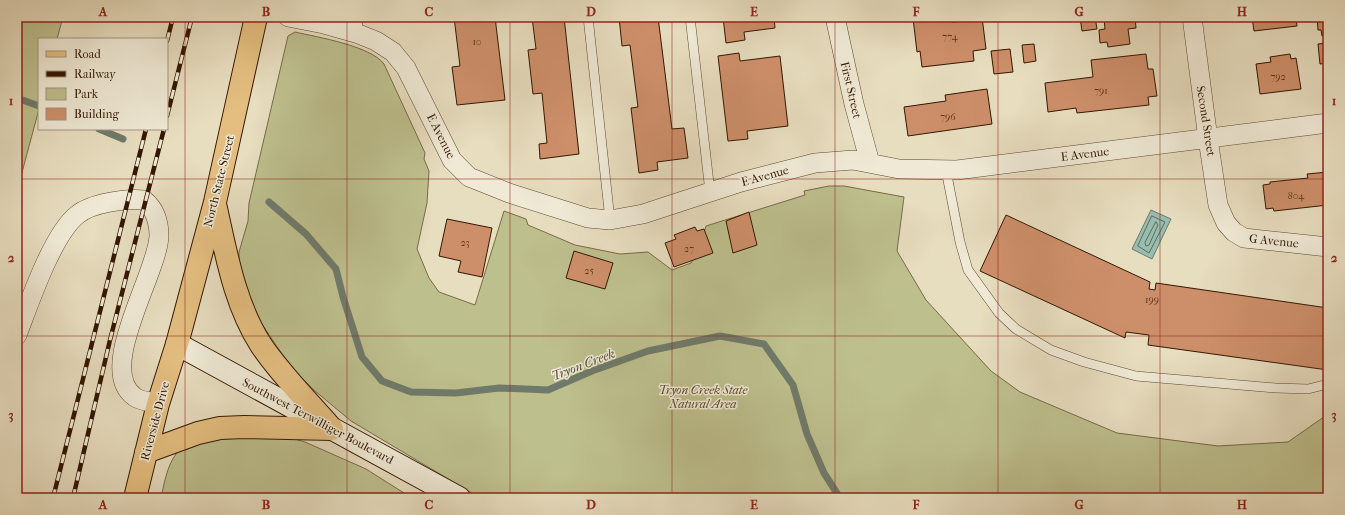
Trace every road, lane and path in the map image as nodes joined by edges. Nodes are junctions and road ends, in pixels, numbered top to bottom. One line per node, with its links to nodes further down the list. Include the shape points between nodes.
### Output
1 (256, 17): 13 (main road, North State Street)
2 (288, 17): 7 (street, E Avenue, via 324,24)
3 (588, 17): 14 (lane)
4 (690, 17): 12 (lane)
5 (835, 17): 10 (street, First Street)
6 (1192, 17): 9 (street, Second Street)
7 (357, 25): 14 (street, E Avenue, via 399,58 452,160 469,177 509,193 588,218)
8 (1328, 123): 9 (street, E Avenue)
9 (1208, 139): 11 (street, E Avenue); 15 (street, Second Street, via 1218,205)
10 (870, 163): 11 (street, E Avenue, via 899,169); 12 (street, E Avenue, via 853,160 815,163)
11 (946, 170): 19 (lane, via 968,270 990,302 1016,329 1051,350 1136,376 1276,388 1308,389)
12 (710, 192): 14 (street, E Avenue, via 649,213)
13 (215, 202): 18 (main road, North State Street); 21 (main road, via 237,290 251,326 262,346)
14 (610, 220)
15 (1226, 224): 16 (street, G Avenue, via 1244,238)
16 (1328, 247)
17 (17, 335): 20 (street, via 37,282 62,232 77,214 112,202 144,200 156,215 159,237 128,335 121,370 124,385 135,397)
18 (177, 344): 20 (main road, Riverside Drive); 21 (main road, Southwest Terwilliger Boulevard)
19 (1328, 384)
20 (158, 404): 22 (main road, Riverside Drive)
21 (332, 428): 22 (main road, via 220,428 198,433); 24 (main road, Southwest Terwilliger Boulevard)
22 (146, 452): 23 (main road, Riverside Drive)
23 (135, 498)
24 (459, 498)

